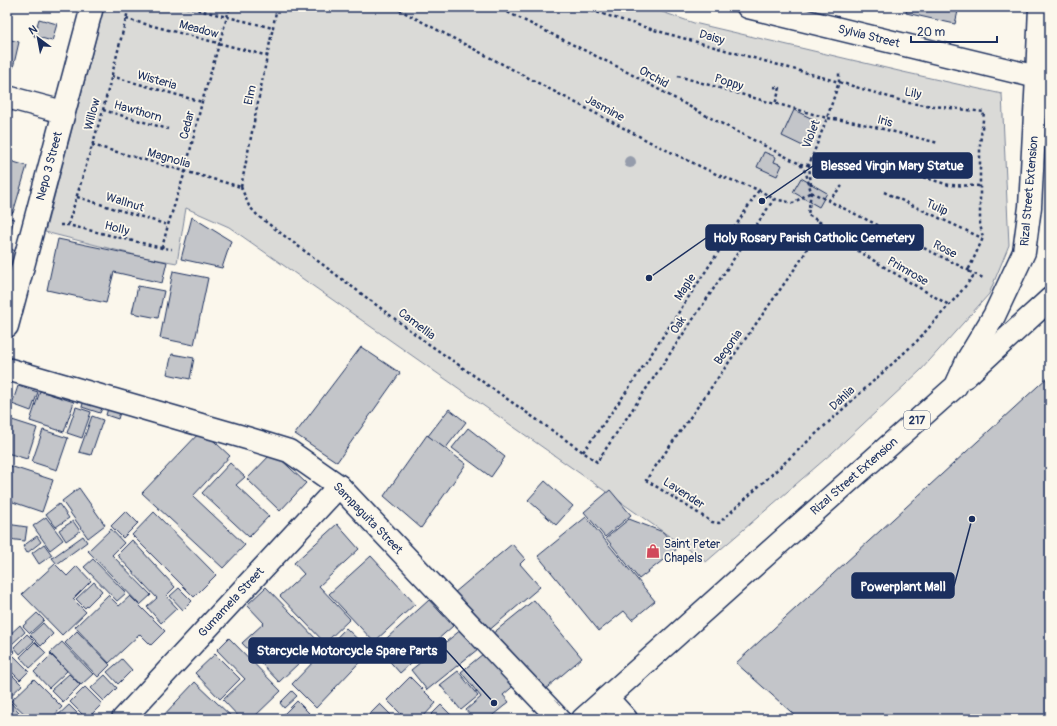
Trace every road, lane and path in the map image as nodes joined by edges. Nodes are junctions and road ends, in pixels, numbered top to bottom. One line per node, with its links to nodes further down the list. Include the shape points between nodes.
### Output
1 (92, 7): 26 (street, Nepo 3 Street)
2 (129, 7): 12 (path, Willow)
3 (186, 7): 11 (path)
4 (230, 7): 11 (path, Cedar)
5 (277, 7): 13 (path, Elm)
6 (394, 7): 38 (path, Jasmine, via 652,143 718,176)
7 (497, 7): 31 (path, Orchid, via 618,67)
8 (580, 7): 20 (path, Daisy)
9 (748, 7): 19 (street, Sylvia Street)
10 (1040, 7): 19 (street, Rizal Street Extension / 217)
11 (227, 17): 13 (path); 14 (path, Cedar)
12 (126, 19): 14 (path, Meadow); 17 (path, Willow)
13 (273, 28): 15 (path, Elm)
14 (219, 44): 15 (path, Meadow); 23 (path, Cedar)
15 (268, 56): 37 (path, Elm)
16 (839, 71): 20 (path, Violet)
17 (111, 76): 23 (path, Wisteria); 25 (path, Willow)
18 (678, 76): 24 (path, Poppy)
19 (1044, 77): 57 (street, Rizal Street Extension / 217, via 1024,252 994,316 968,359)
20 (839, 82): 27 (path, Violet); 36 (path, Lily, via 908,102 984,112 980,144)
21 (774, 86): 24 (path, via 780,88)
22 (7, 97): 26 (street)
23 (201, 101): 34 (path, Cedar)
24 (774, 104): 27 (path, Poppy)
25 (103, 110): 28 (path, Hawthorn); 30 (path, Willow)
26 (63, 112): 55 (street, Nepo 3 Street)
27 (827, 118): 29 (path, Iris, via 855,122); 32 (path, Violet)
28 (168, 129)
29 (938, 143)
30 (92, 145): 34 (path, Magnolia); 41 (path, Willow)
31 (800, 164): 32 (path, Orchid); 39 (path, via 806,173)
32 (809, 165): 39 (path, Violet)
33 (883, 165): 36 (path, via 949,185)
34 (185, 172): 37 (path, Magnolia); 46 (path, Cedar)
35 (842, 186): 43 (path)
36 (980, 186): 47 (path, via 980,224)
37 (240, 187): 58 (path, Camellia, via 249,206 258,216 423,340)
38 (759, 190): 42 (path, Jasmine); 58 (path, Maple)
39 (811, 192): 42 (path, Jasmine, via 793,203); 43 (path, Rose); 44 (path, Violet, via 808,215)
40 (884, 192): 47 (path, Tulip)
41 (77, 197): 45 (path, Willow); 46 (path, Wallnut)
42 (774, 198): 59 (path, Oak)
43 (828, 201): 50 (path, Rose)
44 (820, 221): 54 (path, Primrose, via 843,241 885,269); 60 (path, Begonia, via 803,257)
45 (68, 225): 48 (path, Holly)
46 (168, 225): 48 (path, Cedar)
47 (983, 238): 50 (path)
48 (162, 248): 49 (path, Holly)
49 (172, 249)
50 (968, 271): 51 (path)
51 (975, 274): 52 (path); 54 (path, Dahlia)
52 (989, 280)
53 (1050, 299): 57 (street)
54 (950, 305): 62 (path, Dahlia, via 917,341 720,524)
55 (7, 326)
56 (7, 369): 61 (street, Sampaguita Street, via 289,451)
57 (956, 386): 63 (street, Rizal Street Extension / 217)
58 (583, 452): 59 (path, Camellia)
59 (597, 462)
60 (646, 480): 62 (path, Lavender)
61 (340, 486): 64 (street, Gumamela Street); 65 (street, Sampaguita Street)
62 (712, 522)
63 (607, 698): 66 (street, Rizal Street Extension / 217); 67 (street)
64 (123, 719)
65 (559, 719)
66 (584, 719)
67 (626, 719)

